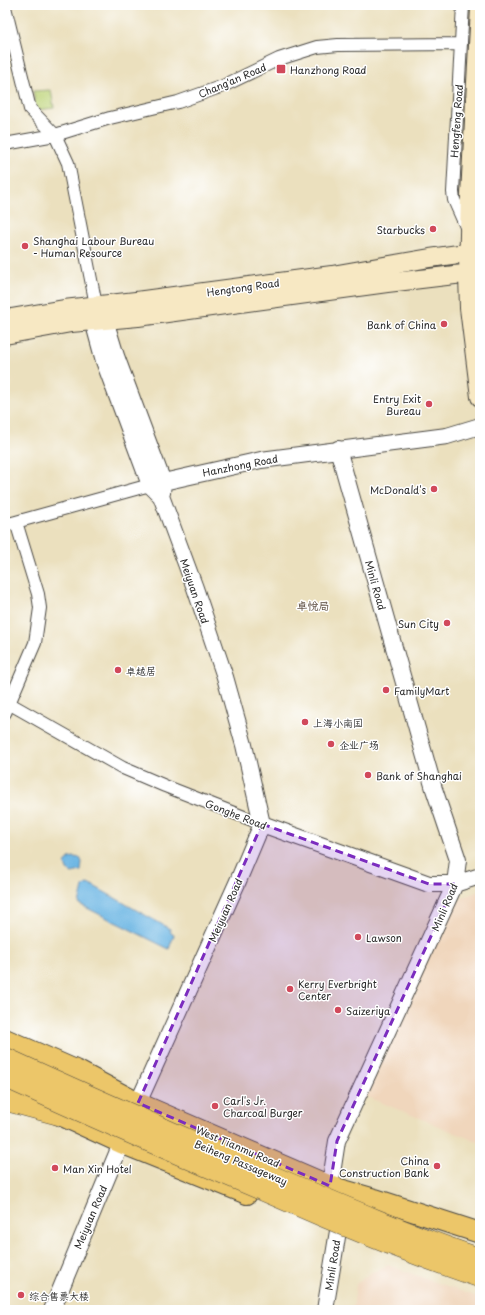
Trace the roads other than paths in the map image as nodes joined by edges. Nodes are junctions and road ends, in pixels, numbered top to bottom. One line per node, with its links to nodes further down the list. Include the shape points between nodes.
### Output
1 (463, 5): 4 (street, Hengfeng Road)
2 (5, 7): 5 (street, Meiyuan Road, via 30,109)
3 (480, 8): 7 (main road, Hengfeng Road, bridge)
4 (461, 44): 5 (street, Chang'an Road, via 317,47 279,59 201,94); 7 (street, Hengfeng Road, via 453,192)
5 (55, 135): 6 (street, Chang'an Road); 10 (street, Meiyuan Road, via 68,163)
6 (5, 144)
7 (469, 234): 8 (main road, Hengfeng Road)
8 (475, 253): 9 (main road, Hengfeng Road); 10 (main road, Hengtong Road, via 430,258)
9 (474, 273): 10 (main road, Hengtong Road); 13 (main road, Hengfeng Road, via 469,308)
10 (98, 316): 11 (main road, Hengtong Road, via 44,312); 12 (main road, Hengtong Road); 16 (street, Meiyuan Road, via 104,361)
11 (5, 319)
12 (5, 335)
13 (480, 397)
14 (480, 426): 15 (street, Hanzhong Road, via 447,436)
15 (338, 449): 16 (street, Hanzhong Road, via 261,460); 21 (street, Minli Road, via 434,789 458,860)
16 (158, 488): 17 (street, Hanzhong Road); 19 (street, Meiyuan Road, via 225,677)
17 (10, 523): 18 (street, via 38,594 40,608 35,643)
18 (6, 706): 19 (street, Gonghe Road, via 123,768)
19 (262, 824): 21 (street, Gonghe Road, via 429,884); 27 (street, Meiyuan Road)
20 (480, 876): 21 (street, Gonghe Road)
21 (455, 884): 31 (street, Minli Road, via 336,1141)
22 (5, 1039): 27 (main road, West Tianmu Road, via 80,1072)
23 (5, 1058): 30 (highway, Beiheng Passageway, bridge, via 140,1120)
24 (5, 1077): 37 (highway, Beiheng Passageway, bridge, via 302,1207 433,1261)
25 (5, 1090): 28 (main road)
26 (5, 1100): 28 (highway)
27 (138, 1103): 29 (street, Meiyuan Road); 31 (main road, West Tianmu Road)
28 (61, 1115): 29 (main road)
29 (121, 1143): 32 (main road); 38 (street, Meiyuan Road)
30 (264, 1172): 34 (highway, bridge); 36 (highway, Beiheng Passageway, bridge, via 438,1245)
31 (330, 1186): 32 (street, Minli Road); 33 (main road, West Tianmu Road); 35 (main road, via 355,1206)
32 (338, 1231): 37 (main road); 39 (street, Minli Road)
33 (480, 1233)
34 (480, 1245)
35 (480, 1248)
36 (480, 1259)
37 (480, 1277)
38 (52, 1310)
39 (325, 1310)

